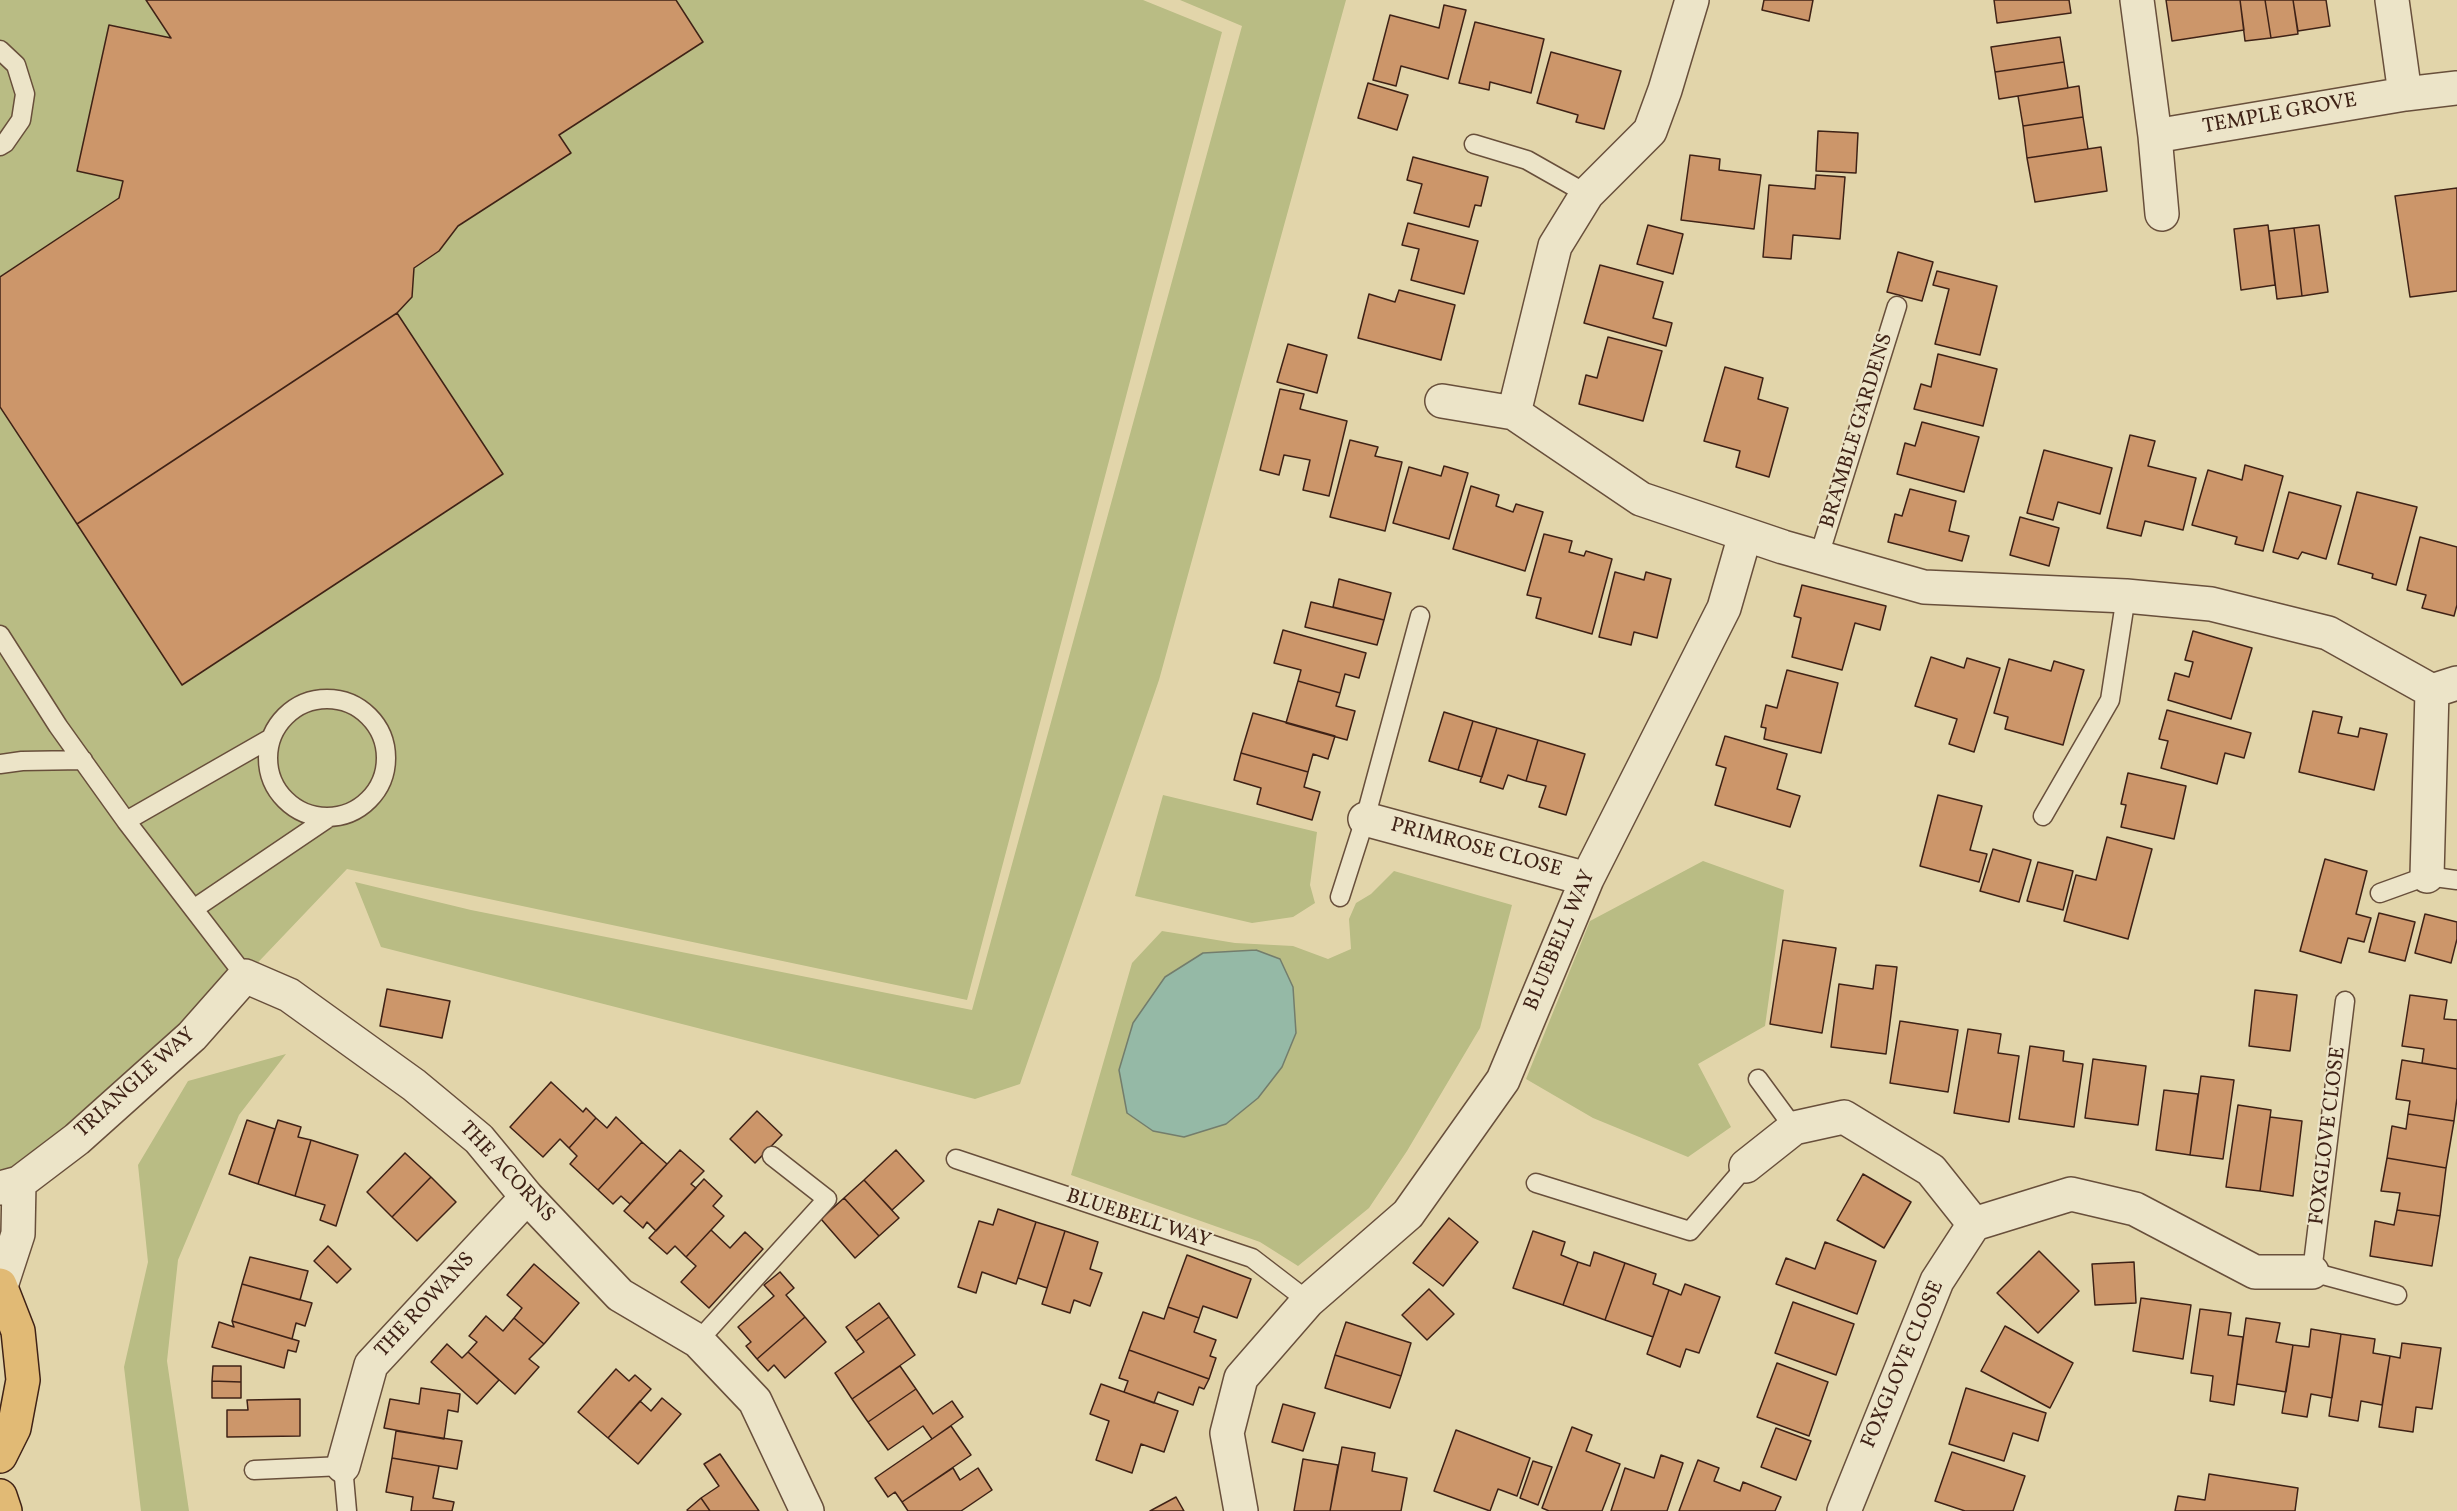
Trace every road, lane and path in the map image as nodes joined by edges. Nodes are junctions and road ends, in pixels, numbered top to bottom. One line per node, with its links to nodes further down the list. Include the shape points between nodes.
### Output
1 (1692, 0): 10 (street, via 1650,131)
2 (2137, 0): 7 (street)
3 (2392, 0): 6 (street)
4 (0, 50): 9 (lane, via 16,65 25,94 21,120)
5 (2457, 88): 6 (street, TEMPLE GROVE)
6 (2405, 94): 7 (street, TEMPLE GROVE)
7 (2155, 136): 11 (street)
8 (1474, 144): 10 (lane, via 1527,160)
9 (0, 146)
10 (1587, 194): 14 (street, via 1554,246)
11 (2162, 214)
12 (1897, 306): 16 (lane, BRAMBLE GARDENS)
13 (1442, 401): 14 (street, BRAMBLE GARDENS)
14 (1514, 414): 15 (street, BRAMBLE GARDENS, via 1641,499)
15 (1745, 535): 16 (street, BRAMBLE GARDENS); 29 (street, BLUEBELL WAY, via 1724,608)
16 (1819, 556): 17 (street, BRAMBLE GARDENS, via 1924,587)
17 (2126, 596): 20 (street, BRAMBLE GARDENS, via 2211,604 2328,633); 24 (lane, via 2110,700)
18 (1420, 616): 26 (lane, PRIMROSE CLOSE)
19 (1, 639): 22 (lane)
20 (2445, 687): 28 (street, BRAMBLE GARDENS)
21 (271, 738): 25 (lane, via 267,759 279,794 309,816); 25 (lane, via 280,720 315,699 336,699 356,706 372,719 383,736 387,757 384,775 363,806); 27 (lane)
22 (83, 760): 23 (lane); 27 (lane)
23 (0, 764)
24 (2043, 816)
25 (328, 818): 32 (lane)
26 (1365, 819): 29 (street, PRIMROSE CLOSE); 31 (lane, PRIMROSE CLOSE)
27 (126, 821): 32 (lane)
28 (2442, 878): 30 (lane)
29 (1587, 879): 47 (street, BLUEBELL WAY, via 1503,1080 1408,1214)
30 (2380, 893)
31 (1340, 897)
32 (195, 908): 33 (lane)
33 (245, 976): 41 (street, TRIANGLE WAY, via 192,1036 77,1139); 42 (street, THE ACORNS, via 289,995 414,1085 479,1139)
34 (2345, 1001): 44 (lane, FOXGLOVE CLOSE)
35 (1758, 1079): 36 (lane)
36 (1794, 1128): 39 (street); 43 (street, via 1844,1117 1931,1170)
37 (772, 1156): 48 (lane, via 827,1199)
38 (956, 1159): 47 (lane, BLUEBELL WAY, via 1252,1258)
39 (1746, 1166): 40 (lane, via 1690,1231)
40 (1536, 1183)
41 (9, 1185): 45 (street, TRIANGLE WAY, via 18,1234)
42 (527, 1197): 48 (street, THE ACORNS, via 620,1294); 50 (street, THE ROWANS, via 371,1365)
43 (1974, 1224): 44 (street, via 2071,1194 2135,1209 2255,1272); 57 (street, FOXGLOVE CLOSE, via 1937,1281)
44 (2312, 1272): 46 (lane)
45 (0, 1286): 49 (main road, via 18,1331 23,1380 14,1428)
46 (2397, 1295)
47 (1308, 1301): 56 (street, BLUEBELL WAY, via 1241,1378 1227,1432)
48 (698, 1341): 55 (street, THE ACORNS, via 755,1401)
49 (0, 1456)
50 (343, 1466): 51 (lane); 54 (lane)
51 (254, 1470)
52 (0, 1496): 53 (main road)
53 (4, 1511)
54 (347, 1511)
55 (807, 1511)
56 (1241, 1511)
57 (1844, 1511)

